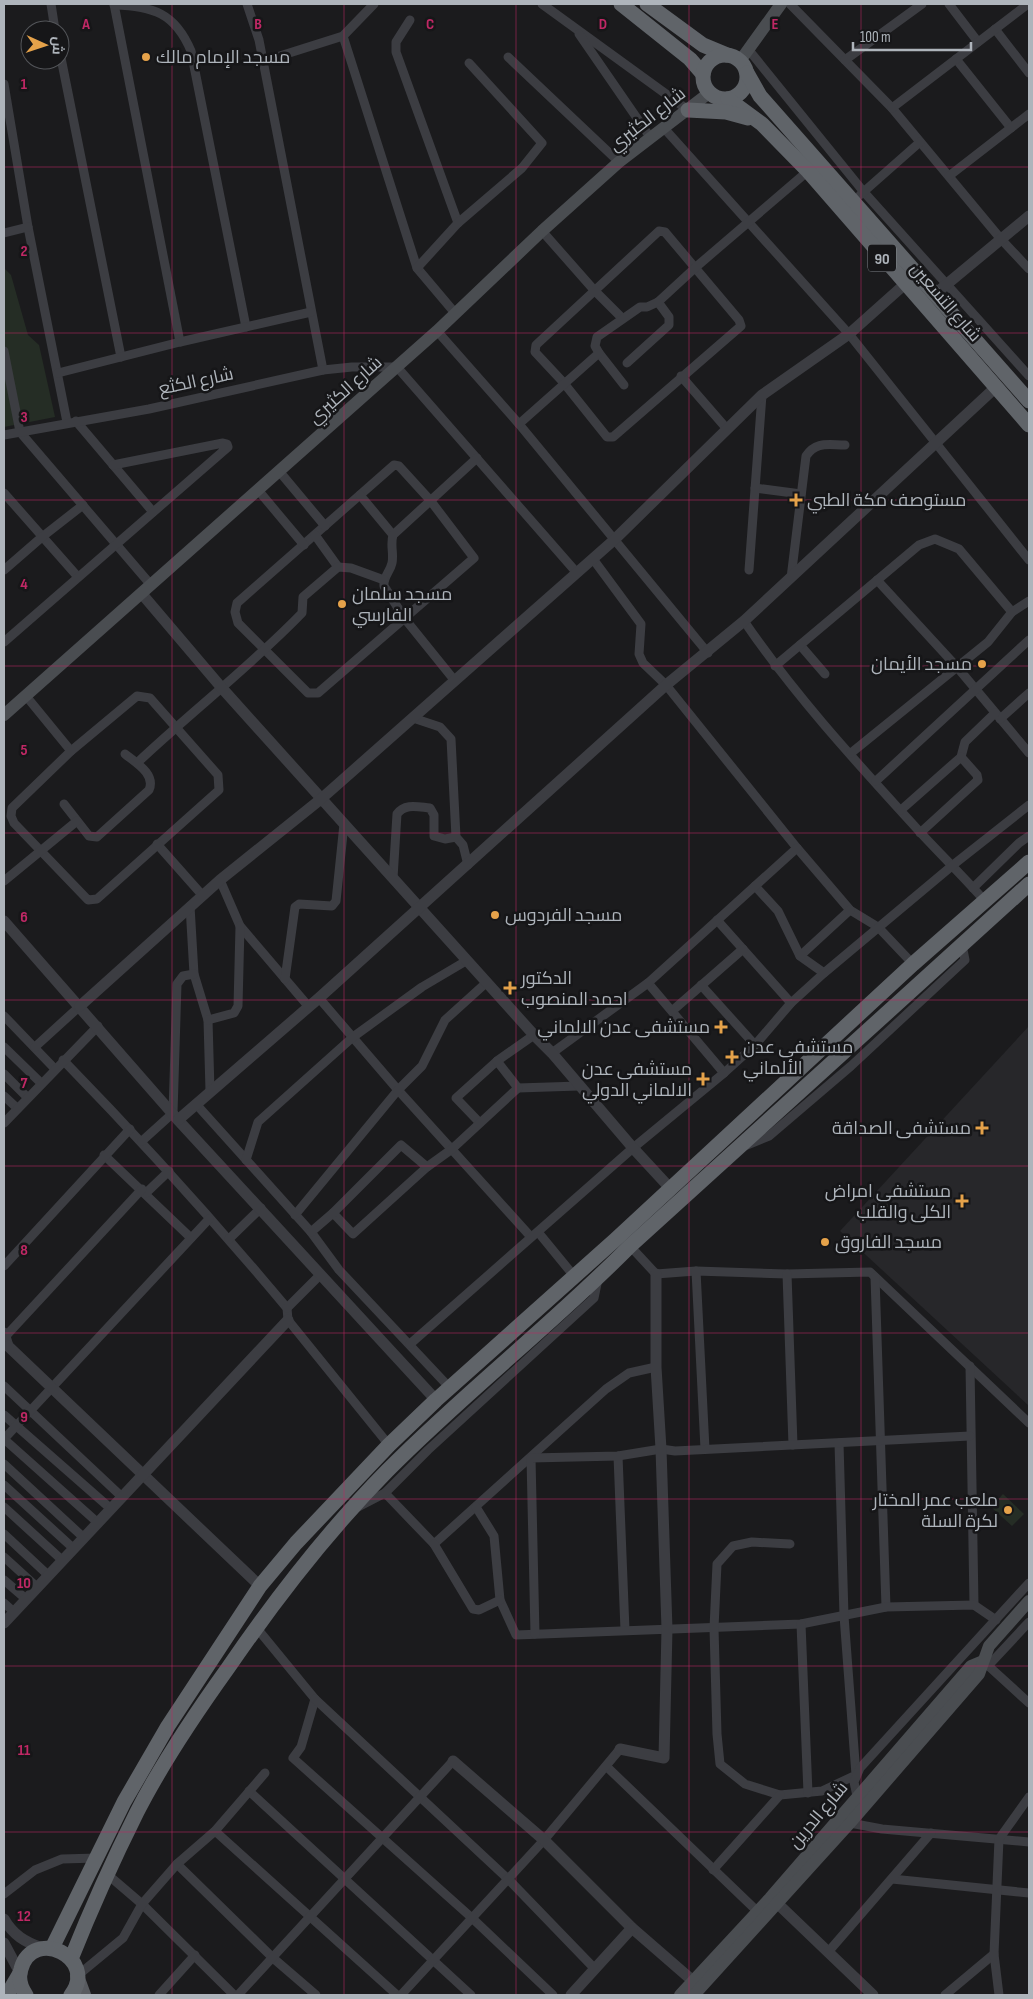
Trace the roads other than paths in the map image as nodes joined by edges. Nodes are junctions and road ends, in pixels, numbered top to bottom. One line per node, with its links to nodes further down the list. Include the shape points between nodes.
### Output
1 (51, 4): 13 (street)
2 (114, 4): 63 (street, via 146,7 160,13 176,24 191,51); 66 (street)
3 (247, 4): 23 (street)
4 (542, 4): 15 (street)
5 (621, 4): 27 (highway, via 690,59)
6 (647, 4): 21 (highway, via 703,44)
7 (781, 4): 21 (main road)
8 (790, 4): 22 (street)
9 (922, 4): 22 (street)
10 (949, 4): 18 (street)
11 (1028, 4): 16 (street)
12 (369, 5): 17 (street)
13 (53, 20)
14 (410, 20): 47 (street, via 396,42 396,52)
15 (575, 28): 32 (street); 37 (street)
16 (995, 29): 18 (street); 26 (street)
17 (343, 36): 23 (street); 53 (street)
18 (978, 42): 20 (street)
19 (508, 56): 41 (street)
20 (956, 58): 31 (street); 36 (street)
21 (740, 60): 27 (highway, via 712,60); 30 (highway, via 743,90); 44 (street); 44 (highway, شارع التسعين / 90, via 760,96)
22 (845, 60): 31 (street)
23 (264, 61): 60 (street)
24 (469, 63): 47 (street, via 542,143 522,168)
25 (63, 70): 69 (street)
26 (1029, 73)
27 (703, 74): 29 (highway)
28 (4, 86): 39 (street)
29 (709, 93): 30 (highway); 32 (main road, شارع الكثيري)
30 (728, 99): 34 (highway, شارع التسعين / 90)
31 (892, 108): 38 (street)
32 (688, 110): 34 (highway, via 726,112); 35 (main road, شارع الكثيري)
33 (1029, 114): 36 (street)
34 (762, 124): 42 (highway, شارع التسعين / 90)
35 (663, 127): 37 (main road, شارع الكثيري); 46 (street)
36 (1011, 128): 43 (street)
37 (650, 137): 41 (main road, شارع الكثيري)
38 (920, 142): 43 (street); 44 (street)
39 (13, 147): 40 (street); 48 (street)
40 (4, 149)
41 (619, 162): 49 (main road, شارع الكثيري)
42 (808, 171): 46 (street); 55 (highway, شارع التسعين / 90)
43 (948, 176): 51 (street)
44 (859, 197): 56 (highway, شارع التسعين / 90)
45 (1029, 216): 51 (street)
46 (748, 222): 52 (street); 65 (street)
47 (458, 223): 53 (street)
48 (28, 227): 50 (street); 73 (street)
49 (542, 231): 57 (street); 61 (main road, شارع الكثيري)
50 (4, 233)
51 (1000, 238): 54 (street); 56 (street)
52 (696, 267): 57 (street, via 666,232 659,231); 58 (street); 74 (street, via 740,320 741,326)
53 (417, 268): 61 (street)
54 (1029, 269)
55 (905, 284): 59 (highway, شارع التسعين / 90); 65 (street)
56 (940, 289): 59 (highway); 75 (street); 80 (highway, شارع التسعين / 90)
57 (594, 290): 62 (street); 76 (street, via 536,345 535,352)
58 (658, 302): 62 (street, via 640,307); 70 (street, via 669,317 669,325)
59 (924, 306): 78 (highway, شارع التسعين / 90)
60 (311, 312): 63 (street); 72 (street)
61 (455, 313): 64 (main road, شارع الكثيري)
62 (622, 318): 68 (street, via 598,336 595,346)
63 (246, 327): 66 (street)
64 (437, 331): 71 (main road, شارع الكثيري); 82 (street)
65 (849, 334): 79 (street); 87 (street)
66 (180, 342): 69 (street)
67 (4, 350): 85 (street)
68 (599, 353): 76 (street); 77 (street)
69 (121, 357): 73 (street)
70 (627, 363)
71 (397, 367): 72 (street, شارع الكثع); 89 (street); 91 (main road, شارع الكثيري)
72 (323, 370): 81 (street, شارع الكثع, via 149,408)
73 (58, 373): 81 (street)
74 (681, 376): 76 (street, via 614,437 607,437); 84 (street)
75 (1029, 376)
76 (563, 382): 82 (street)
77 (624, 385)
78 (996, 387): 83 (highway, شارع التسعين / 90); 87 (street)
79 (762, 395): 84 (street); 92 (street)
80 (1029, 401)
81 (72, 421): 85 (street, شارع الكثع); 90 (street)
82 (519, 424): 104 (street)
83 (1029, 425)
84 (727, 429): 104 (street)
85 (20, 432): 86 (street, شارع الكثع); 98 (street)
86 (4, 435)
87 (937, 442): 108 (street); 114 (street)
88 (845, 445): 94 (street, via 818,444 811,448 806,456)
89 (477, 458): 97 (street); 112 (street)
90 (114, 464): 99 (street); 99 (street, via 227,444 227,450)
91 (279, 472): 93 (main road, شارع الكثيري); 100 (street)
92 (755, 488): 94 (street); 111 (street)
93 (258, 490): 106 (street); 117 (main road, شارع الكثيري)
94 (801, 494): 114 (street)
95 (360, 495): 97 (street, via 397,465); 100 (street); 102 (street)
96 (6, 499): 103 (street)
97 (430, 500): 102 (street); 120 (street, via 474,558)
98 (84, 505): 103 (street); 105 (street)
99 (153, 512): 105 (street)
100 (325, 526): 101 (street)
101 (314, 535): 106 (street); 109 (street)
102 (393, 535): 115 (street, via 391,565)
103 (42, 537): 110 (street); 113 (street)
104 (614, 540): 107 (street); 126 (street)
105 (116, 543): 113 (street); 117 (street)
106 (304, 545): 125 (street, via 237,603 238,623)
107 (593, 559): 112 (street); 131 (street, via 641,624 639,654)
108 (1029, 560)
109 (338, 567): 115 (street, via 351,568); 125 (street, via 303,597 302,613)
110 (4, 570)
111 (749, 570)
112 (577, 573): 130 (street)
113 (78, 577): 123 (street)
114 (791, 578): 121 (street)
115 (384, 580): 120 (street, via 384,586)
116 (877, 580): 119 (street, via 919,545 935,539 959,549); 124 (street); 128 (street)
117 (146, 589): 132 (street); 135 (main road, شارع الكثيري)
118 (1029, 601): 119 (street)
119 (1012, 612): 128 (street, via 988,642)
120 (405, 619): 125 (street, via 318,693 308,693); 130 (street)
121 (744, 621): 126 (street); 127 (street)
122 (1029, 640): 133 (street)
123 (4, 642)
124 (800, 645): 127 (street); 129 (street)
125 (267, 650): 132 (street)
126 (708, 652): 131 (street)
127 (775, 666): 143 (street)
128 (957, 667): 133 (street); 143 (street)
129 (825, 674)
130 (455, 681): 138 (street)
131 (666, 685): 157 (street); 160 (street)
132 (221, 687): 139 (street); 147 (street)
133 (976, 690): 137 (street); 146 (street)
134 (1029, 693): 137 (street)
135 (26, 696): 136 (main road, شارع الكثيري); 141 (street)
136 (4, 715)
137 (997, 716): 140 (street); 144 (street, via 965,742)
138 (413, 718): 147 (street); 155 (street, via 440,727 451,739)
139 (174, 728): 141 (street, via 150,698 137,696); 145 (street); 156 (street, via 218,775 219,790)
140 (1027, 748)
141 (70, 751): 158 (street, via 12,808 14,823)
142 (125, 754): 145 (street)
143 (851, 754): 146 (street)
144 (961, 757): 150 (street); 153 (street, via 978,780)
145 (136, 763): 151 (street, via 151,777 149,790 97,837 89,836)
146 (876, 781): 150 (street)
147 (321, 799): 152 (street); 163 (street)
148 (64, 804): 151 (street)
149 (1029, 805): 161 (street)
150 (901, 810): 153 (street)
151 (77, 821): 158 (street)
152 (344, 824): 162 (street); 183 (street, via 336,901 332,906 299,904 295,908)
153 (920, 832): 161 (street)
154 (1029, 836): 167 (street)
155 (456, 837): 160 (street, via 463,845); 162 (street, via 434,836 434,815 430,808 401,808)
156 (157, 844): 158 (street, via 92,901); 168 (street)
157 (797, 848): 166 (street); 172 (street)
158 (42, 850): 164 (street)
159 (1029, 862): 169 (highway)
160 (468, 865): 171 (street)
161 (954, 865): 167 (street); 176 (street)
162 (393, 878): 171 (street)
163 (220, 880): 168 (street); 175 (street)
164 (4, 881)
165 (1029, 884): 236 (highway)
166 (755, 886): 173 (street); 178 (street, via 778,911)
167 (973, 888): 169 (street)
168 (203, 896): 170 (street)
169 (984, 900): 180 (highway)
170 (190, 906): 182 (street); 189 (street)
171 (420, 908): 179 (street); 187 (street)
172 (850, 910): 176 (street); 178 (street)
173 (717, 920): 177 (street); 185 (street)
174 (4, 922): 189 (street)
175 (240, 926): 183 (street); 193 (street, via 238,1006 234,1013)
176 (878, 927): 180 (street); 181 (street)
177 (743, 949): 186 (street); 188 (street)
178 (800, 956): 181 (street)
179 (466, 961): 184 (street); 196 (street, via 422,987)
180 (913, 964): 226 (highway)
181 (824, 973): 188 (street)
182 (194, 974): 193 (street); 215 (street, via 183,976 177,984)
183 (285, 979): 190 (street)
184 (487, 982): 195 (street); 209 (street, via 445,1020 422,1066)
185 (648, 983): 191 (street); 200 (street)
186 (701, 985): 191 (street); 197 (street)
187 (320, 998): 190 (street); 196 (street)
188 (792, 1003): 197 (street)
189 (80, 1006): 194 (street); 199 (street)
190 (309, 1007): 210 (street)
191 (672, 1011): 204 (street)
192 (4, 1016): 199 (street)
193 (208, 1020): 210 (street)
194 (98, 1026): 201 (street); 215 (street)
195 (534, 1035): 200 (street); 202 (street)
196 (353, 1037): 209 (street); 223 (street, via 258,1122)
197 (755, 1045): 204 (street)
198 (4, 1047): 206 (street)
199 (35, 1047): 203 (street)
200 (552, 1053): 207 (street)
201 (64, 1060): 203 (street); 218 (street)
202 (497, 1061): 208 (street); 217 (street, via 456,1098)
203 (55, 1069): 206 (street)
204 (724, 1073): 220 (street)
205 (4, 1074): 212 (street)
206 (41, 1083): 212 (street)
207 (579, 1086): 208 (street); 220 (street)
208 (518, 1088): 217 (street)
209 (398, 1090): 221 (street); 230 (street)
210 (210, 1091): 213 (street)
211 (4, 1096): 214 (street)
212 (27, 1097): 214 (street)
213 (196, 1104): 215 (street); 223 (street)
214 (17, 1108): 216 (street)
215 (176, 1117): 219 (street); 228 (street)
216 (4, 1121)
217 (479, 1122): 221 (street)
218 (130, 1129): 219 (street); 222 (street)
219 (142, 1141): 225 (street)
220 (633, 1148): 226 (street); 233 (street)
221 (452, 1149): 224 (street); 233 (street)
222 (104, 1154): 227 (street); 237 (street)
223 (246, 1160): 230 (street)
224 (427, 1167): 229 (street, via 353,1234); 229 (street, via 401,1144)
225 (169, 1171): 227 (street); 231 (street)
226 (670, 1188): 242 (highway)
227 (144, 1191): 234 (street); 247 (street)
228 (261, 1208): 235 (street); 241 (street)
229 (333, 1213): 232 (street)
230 (295, 1215): 232 (street)
231 (209, 1219): 234 (street); 235 (street)
232 (311, 1232): 248 (street, via 339,1270)
233 (534, 1235): 242 (street); 248 (street)
234 (191, 1238): 253 (street)
235 (229, 1239): 245 (street)
236 (630, 1246): 239 (street); 244 (highway)
237 (4, 1266)
238 (696, 1271): 239 (street); 240 (street); 266 (street)
239 (656, 1274): 250 (street)
240 (787, 1274): 243 (street, via 870,1272); 264 (street)
241 (320, 1275): 245 (street); 254 (street)
242 (574, 1276): 252 (highway)
243 (875, 1277): 249 (street); 261 (street)
244 (598, 1279): 271 (highway, via 447,1412); 274 (street, via 594,1298)
245 (287, 1308): 246 (street)
246 (288, 1320): 263 (street); 272 (street)
247 (5, 1340): 253 (street)
248 (410, 1344): 252 (street)
249 (970, 1366): 257 (street); 259 (street)
250 (656, 1367): 265 (street); 268 (street, via 629,1373 606,1388)
251 (4, 1386): 255 (street)
252 (450, 1388): 254 (highway)
253 (50, 1389): 255 (street); 272 (street)
254 (436, 1400): 263 (highway)
255 (30, 1410): 258 (street); 275 (street)
256 (4, 1415): 258 (street)
257 (1029, 1423)
258 (15, 1426): 260 (street); 278 (street)
259 (970, 1436): 261 (street); 297 (street)
260 (4, 1439): 280 (street)
261 (882, 1440): 262 (street); 298 (street)
262 (839, 1443): 264 (street); 300 (street)
263 (388, 1445): 269 (highway)
264 (793, 1445): 266 (street)
265 (661, 1448): 266 (street, via 675,1451); 267 (street); 307 (street)
266 (705, 1449)
267 (618, 1456): 268 (street); 308 (street)
268 (531, 1458): 277 (street); 309 (street)
269 (376, 1460): 271 (street); 291 (highway)
270 (4, 1464): 282 (street)
271 (386, 1472): 279 (highway)
272 (141, 1474): 275 (street); 291 (street)
273 (4, 1485): 285 (street)
274 (385, 1493): 279 (street); 283 (street)
275 (121, 1496): 278 (street)
276 (4, 1507): 287 (street)
277 (476, 1507): 283 (street); 294 (street, via 494,1536)
278 (110, 1508): 280 (street)
279 (347, 1513): 305 (highway)
280 (97, 1522): 282 (street)
281 (4, 1534): 288 (street)
282 (84, 1537): 285 (street)
283 (434, 1544): 294 (street, via 473,1609 479,1610)
284 (790, 1544): 306 (street, via 752,1542 733,1546 717,1564)
285 (73, 1548): 287 (street)
286 (4, 1557): 292 (street)
287 (62, 1560): 288 (street)
288 (48, 1574): 292 (street)
289 (4, 1580): 293 (street)
290 (1029, 1583): 301 (street)
291 (260, 1586): 331 (highway, via 168,1726 124,1802)
292 (37, 1587): 293 (street)
293 (26, 1599): 299 (street)
294 (500, 1600): 309 (street, via 516,1635)
295 (1029, 1601): 310 (main road, شارع الدرين, via 989,1646)
296 (4, 1603): 299 (street)
297 (974, 1604): 298 (street); 301 (street)
298 (886, 1607): 300 (street)
299 (14, 1612): 303 (street)
300 (844, 1616): 304 (street); 317 (street)
301 (996, 1620): 317 (street)
302 (1029, 1622): 310 (street)
303 (4, 1623)
304 (801, 1624): 306 (street); 319 (street)
305 (256, 1627): 311 (street); 334 (highway, via 179,1737)
306 (714, 1628): 307 (street); 320 (street, via 716,1734 720,1764 745,1784)
307 (667, 1629): 308 (street); 313 (street, via 664,1758)
308 (625, 1630): 309 (street)
309 (535, 1634)
310 (986, 1663): 312 (street); 321 (main road, شارع الدرين, via 971,1666); 324 (main road, شارع الدرين)
311 (315, 1699): 323 (street); 327 (street, via 301,1747 293,1758)
312 (1029, 1703)
313 (620, 1750): 315 (street)
314 (453, 1761): 323 (street); 328 (street)
315 (606, 1766): 328 (street); 333 (street)
316 (265, 1773): 318 (street)
317 (856, 1775): 319 (street, via 828,1789); 321 (street)
318 (249, 1791): 325 (street); 336 (street)
319 (808, 1793): 320 (street)
320 (780, 1794): 333 (street)
321 (857, 1796): 341 (main road, شارع الدرين)
322 (1029, 1797): 329 (street)
323 (419, 1798): 327 (street); 337 (street)
324 (850, 1823): 326 (street); 341 (main road, شارع الدرين)
325 (215, 1831): 332 (street); 344 (street)
326 (931, 1834): 329 (street); 335 (street)
327 (381, 1839): 336 (street); 345 (street)
328 (544, 1840): 337 (street); 347 (street)
329 (999, 1840): 330 (street); 338 (street)
330 (1029, 1842)
331 (97, 1858): 340 (street, via 62,1859 35,1870); 349 (highway)
332 (177, 1864): 342 (street); 353 (street)
333 (713, 1870): 343 (street)
334 (107, 1874): 342 (street); 354 (highway)
335 (892, 1879): 338 (street); 350 (street)
336 (344, 1880): 344 (street); 355 (street)
337 (508, 1880): 345 (street); 356 (street)
338 (995, 1889): 339 (street); 351 (street)
339 (1029, 1893)
340 (4, 1894)
341 (774, 1901): 343 (main road, شارع الدرين); 350 (street); 359 (main road, شارع الدرين)
342 (142, 1904): 352 (street); 358 (street, via 123,1938)
343 (757, 1912): 359 (main road, شارع الدرين)
344 (309, 1918): 353 (street); 368 (street)
345 (472, 1918): 355 (street); 371 (street)
346 (4, 1919): 349 (street, via 10,1931 28,1943)
347 (632, 1928): 356 (street); 359 (street)
348 (4, 1943): 357 (street)
349 (47, 1948): 354 (highway, via 63,1952); 357 (highway, via 27,1957)
350 (829, 1951): 374 (street)
351 (994, 1954): 375 (street); 376 (street)
352 (194, 1955): 364 (street); 365 (street)
353 (272, 1958): 366 (street); 367 (street)
354 (71, 1959): 358 (highway)
355 (434, 1959): 369 (street); 370 (street)
356 (595, 1968): 372 (street)
357 (20, 1973): 360 (highway); 361 (highway, via 20,1983)
358 (78, 1976): 362 (highway); 363 (main road)
359 (696, 1988): 373 (main road, شارع الدرين)
360 (7, 1995)
361 (26, 1995)
362 (71, 1995)
363 (84, 1995)
364 (159, 1995)
365 (234, 1995)
366 (238, 1995)
367 (316, 1995)
368 (397, 1995)
369 (401, 1995)
370 (471, 1995)
371 (552, 1995)
372 (571, 1995)
373 (680, 1995)
374 (873, 1995)
375 (945, 1995)
376 (999, 1995)

